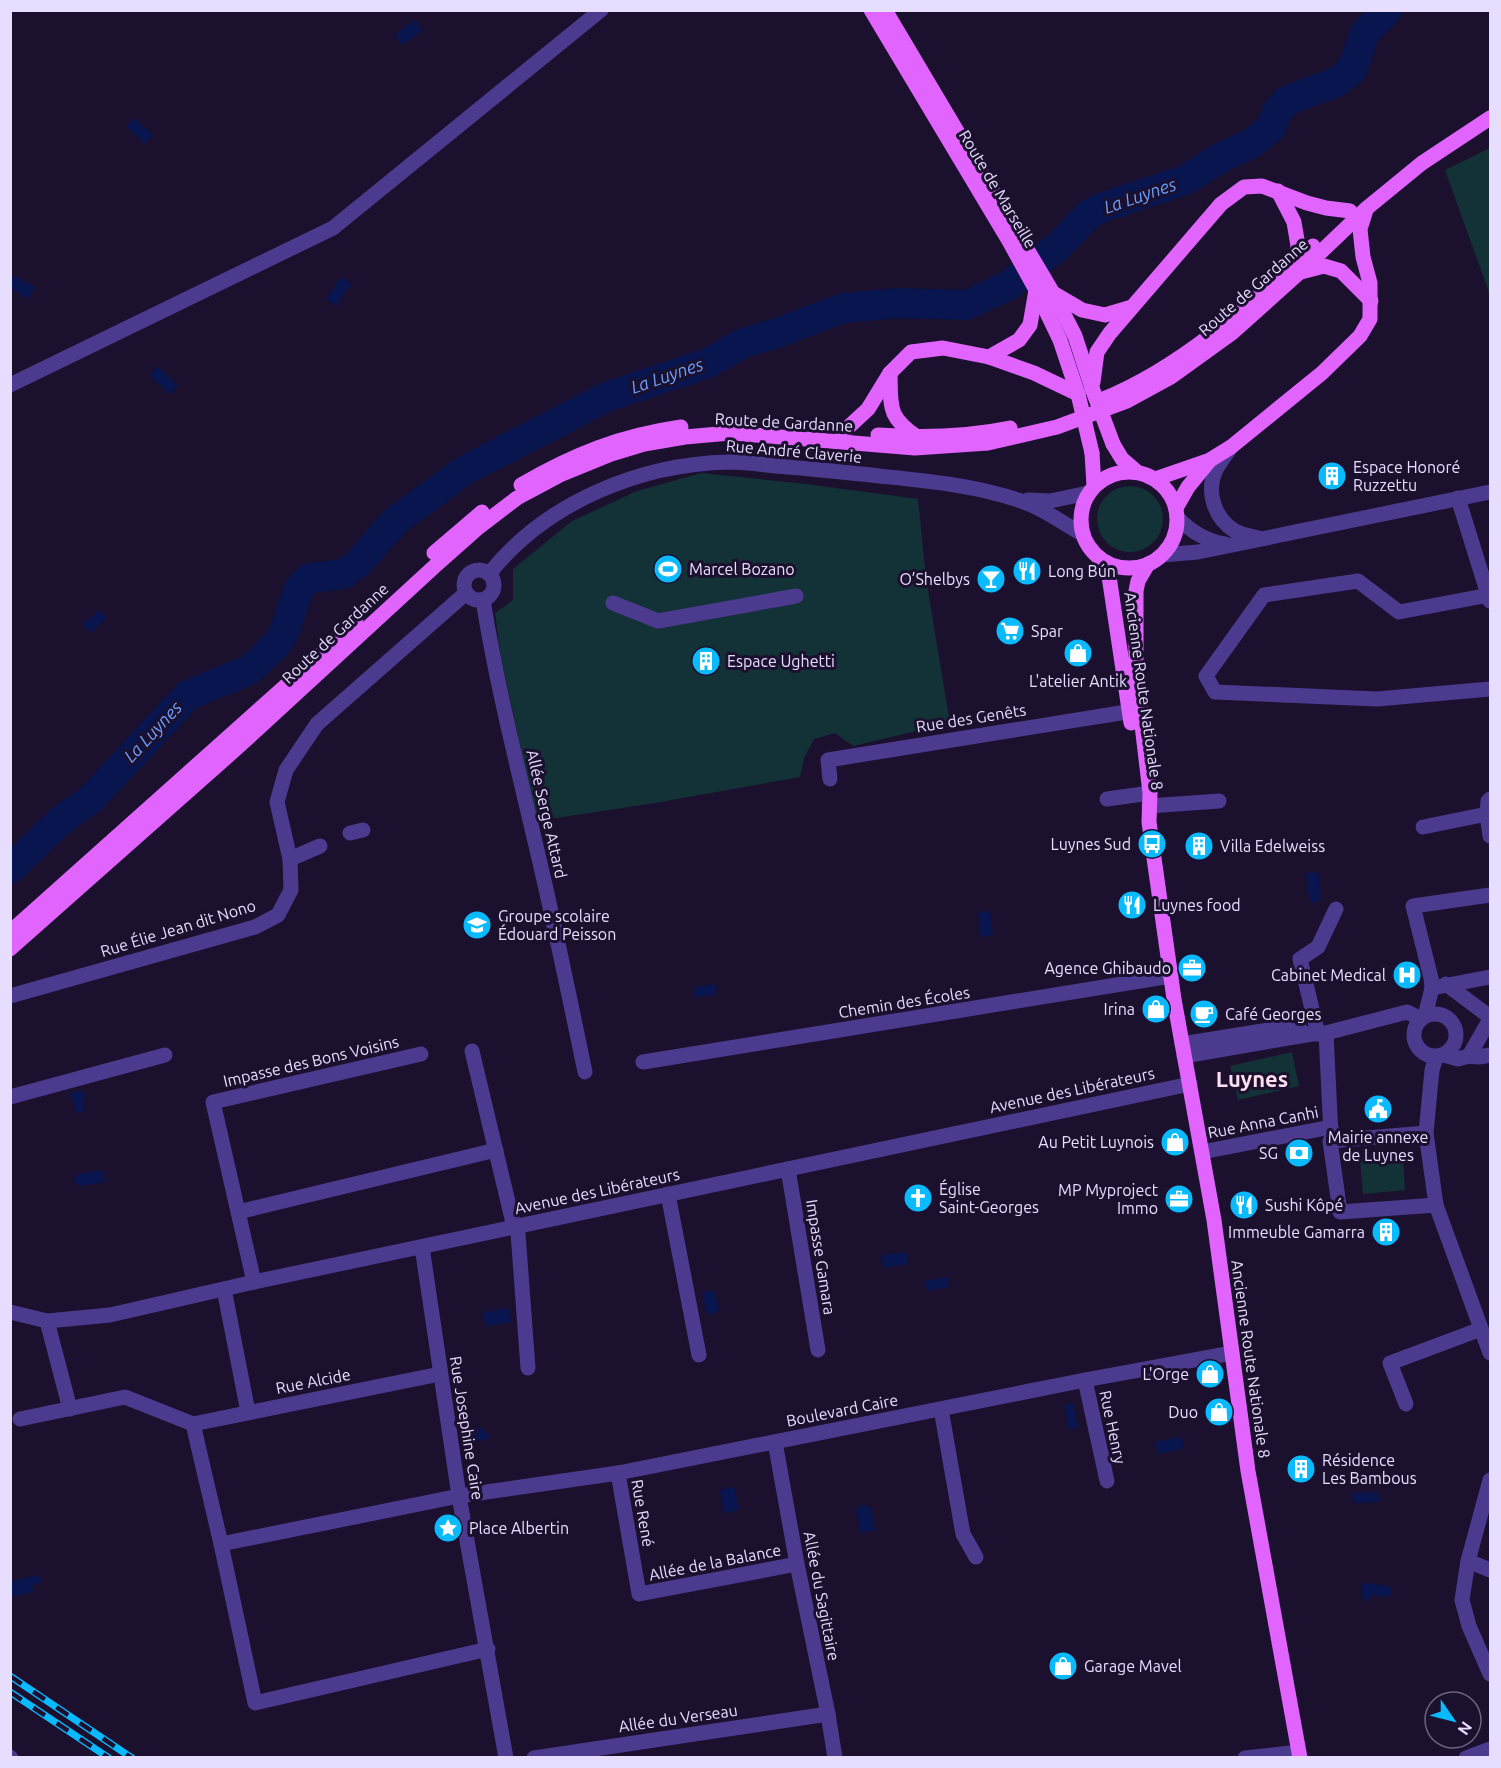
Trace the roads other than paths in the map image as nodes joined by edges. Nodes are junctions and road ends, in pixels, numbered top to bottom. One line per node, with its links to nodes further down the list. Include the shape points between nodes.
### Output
1 (601, 10): 16 (street, via 333,228)
2 (871, 10): 9 (main road, Route de Marseille)
3 (885, 10): 9 (main road, Route de Marseille)
4 (1491, 109): 8 (main road, Route de Gardanne, via 1406,164)
5 (1491, 118): 7 (main road, Route de Gardanne, via 1422,163)
6 (1278, 191): 8 (main road, via 1307,203); 10 (main road, via 1294,222); 13 (main road, via 1262,186 1244,187 1221,204)
7 (1367, 208): 10 (main road, Route de Gardanne); 12 (main road, via 1360,229)
8 (1350, 211): 10 (main road, Route de Gardanne)
9 (1014, 239): 11 (main road, Route de Marseille)
10 (1297, 268): 12 (main road, via 1324,266 1341,271); 19 (main road, Route de Gardanne, via 1165,368 1123,391 1053,419 987,433); 55 (main road, Route de Gardanne, via 1232,333 1171,377 1127,401 1057,428 988,443 915,448 730,433 685,437 644,444 562,474 517,498 479,526)
11 (1045, 288): 13 (main road, via 1082,309 1105,315); 14 (main road, via 1030,325 1019,340); 17 (main road, Route de Marseille, via 1075,336)
12 (1371, 301): 20 (main road, via 1370,319 1360,336 1322,373)
13 (1132, 307): 17 (main road, via 1096,352)
14 (989, 357): 15 (main road, via 943,348 911,352); 17 (main road)
15 (890, 373): 18 (main road, via 868,409); 19 (main road, via 891,408 901,426)
16 (10, 385)
17 (1085, 391): 22 (main road, bridge, via 1122,459); 24 (main road, bridge, via 1092,453)
18 (842, 433): 19 (main road, Route de Gardanne); 54 (main road, Route de Gardanne, via 732,424 653,431 581,454 507,493 465,525)
19 (917, 438)
20 (1231, 447): 21 (main road); 30 (street, via 1215,472 1211,493 1215,509 1236,532)
21 (1210, 460): 23 (main road); 28 (main road, via 1188,487)
22 (1137, 472): 23 (main road); 24 (main road, via 1113,473)
23 (1155, 479): 28 (main road, via 1172,496)
24 (1091, 489): 27 (street, Rue André Claverie, via 1050,501); 29 (main road, via 1082,506)
25 (1491, 492): 26 (street)
26 (1458, 498): 30 (street); 38 (street)
27 (1018, 500): 29 (street, Rue André Claverie); 35 (street, Rue André Claverie, via 948,484 843,472 731,462 693,465 630,479 577,501 532,531)
28 (1177, 512): 31 (street, via 1196,533); 32 (main road, via 1176,531)
29 (1082, 534): 33 (main road, via 1091,551)
30 (1261, 539): 31 (street)
31 (1231, 546): 32 (street)
32 (1162, 555): 34 (main road)
33 (1107, 563): 34 (main road, via 1134,568); 42 (main road, Ancienne Route Nationale 8)
34 (1148, 564): 42 (main road, Ancienne Route Nationale 8, via 1136,591)
35 (489, 573): 36 (street, via 469,573 465,579); 39 (street, via 493,591)
36 (466, 593): 39 (street); 51 (street, Rue Élie Jean dit Nono, via 317,724 286,770 277,802)
37 (796, 596): 40 (street, via 658,621)
38 (1490, 598): 41 (street, via 1400,612 1358,581 1264,595 1206,676 1215,692 1365,699)
39 (483, 600): 73 (street, Allée Serge Attard)
40 (613, 603)
41 (1491, 689)
42 (1134, 710): 43 (street, Rue des Genêts, via 828,760); 44 (main road, Ancienne Route Nationale 8)
43 (830, 778)
44 (1146, 798): 45 (street); 46 (street); 56 (main road, Ancienne Route Nationale 8)
45 (1107, 799)
46 (1219, 801)
47 (1489, 807): 48 (street); 49 (street)
48 (1423, 827)
49 (1491, 836)
50 (320, 846): 51 (street)
51 (290, 859): 59 (street, Rue Élie Jean dit Nono, via 291,890 278,915 255,927)
52 (1491, 895): 58 (street, via 1413,906 1431,978)
53 (1336, 909): 63 (street, via 1318,947 1300,958)
54 (10, 932)
55 (10, 949)
56 (1171, 976): 65 (main road, Ancienne Route Nationale 8); 72 (street, Chemin des Écoles)
57 (1491, 977): 58 (street)
58 (1439, 986): 60 (street); 61 (street); 62 (street)
59 (10, 996)
60 (1446, 1017): 62 (street, via 1432,1014); 64 (street, via 1452,1022)
61 (1491, 1018): 70 (street)
62 (1420, 1022): 63 (street, via 1407,1012); 71 (street, via 1413,1039 1416,1047)
63 (1318, 1034): 65 (street); 77 (street)
64 (1456, 1037): 70 (street); 71 (street, via 1450,1051)
65 (1183, 1050): 74 (main road, Ancienne Route Nationale 8)
66 (472, 1052): 78 (street)
67 (421, 1054): 83 (street, Impasse des Bons Voisins, via 213,1102)
68 (165, 1055): 75 (street)
69 (1491, 1055): 70 (street)
70 (1469, 1056): 71 (street)
71 (1433, 1059): 76 (street)
72 (643, 1062)
73 (585, 1072)
74 (1190, 1084): 79 (main road, Ancienne Route Nationale 8); 80 (street, Avenue des Libérateurs)
75 (10, 1097)
76 (1426, 1133): 77 (street, Rue Anna Canhi); 82 (street)
77 (1331, 1134): 79 (street, Rue Anna Canhi); 82 (street, via 1340,1212)
78 (496, 1150): 83 (street); 84 (street)
79 (1202, 1152): 92 (main road, Ancienne Route Nationale 8)
80 (788, 1168): 81 (street, Avenue des Libérateurs); 91 (street, Impasse Gamara)
81 (668, 1194): 84 (street, Avenue des Libérateurs); 94 (street)
82 (1436, 1205): 90 (street)
83 (238, 1212): 86 (street, Impasse des Bons Voisins)
84 (514, 1227): 85 (street, Avenue des Libérateurs); 95 (street, via 518,1233)
85 (422, 1247): 86 (street, Avenue des Libérateurs); 96 (street, Rue Josephine Caire)
86 (254, 1282): 87 (street, Avenue des Libérateurs)
87 (224, 1289): 89 (street, Avenue des Libérateurs, via 110,1315); 101 (street)
88 (10, 1312): 89 (street, Avenue des Libérateurs)
89 (47, 1321): 99 (street)
90 (1481, 1329): 93 (street); 98 (street, via 1390,1363)
91 (818, 1350)
92 (1232, 1353): 97 (street, Boulevard Caire); 119 (main road, Ancienne Route Nationale 8, via 1248,1472)
93 (1491, 1353)
94 (699, 1355)
95 (528, 1368)
96 (440, 1374): 101 (street, Rue Alcide); 108 (street, Rue Josephine Caire)
97 (1085, 1380): 100 (street, Boulevard Caire); 107 (street, Rue Henry)
98 (1406, 1404)
99 (70, 1409): 102 (street); 103 (street, via 125,1397)
100 (941, 1409): 104 (street, Boulevard Caire); 110 (street, via 963,1534)
101 (248, 1412): 103 (street, Rue Alcide)
102 (20, 1419)
103 (193, 1424): 109 (street)
104 (775, 1442): 105 (street, Boulevard Caire); 112 (street, Allée du Sagittaire)
105 (618, 1473): 108 (street, Boulevard Caire); 114 (street, Rue René)
106 (1491, 1480): 111 (street)
107 (1107, 1481)
108 (459, 1496): 109 (street, Boulevard Caire); 115 (street, Rue Josephine Caire)
109 (221, 1544): 115 (street, via 255,1703)
110 (976, 1557)
111 (1468, 1561): 113 (street); 116 (street, via 1462,1600)
112 (797, 1564): 114 (street, Allée de la Balance); 117 (street, Allée du Sagittaire)
113 (1491, 1570)
114 (639, 1594)
115 (488, 1649): 120 (street, Rue Josephine Caire)
116 (1491, 1674)
117 (828, 1714): 121 (street, Allée du Verseau); 122 (street, Allée du Sagittaire)
118 (1491, 1749): 124 (street)
119 (1299, 1755): 123 (street)
120 (506, 1758)
121 (534, 1758)
122 (835, 1758)
123 (1245, 1758)
124 (1466, 1758)

